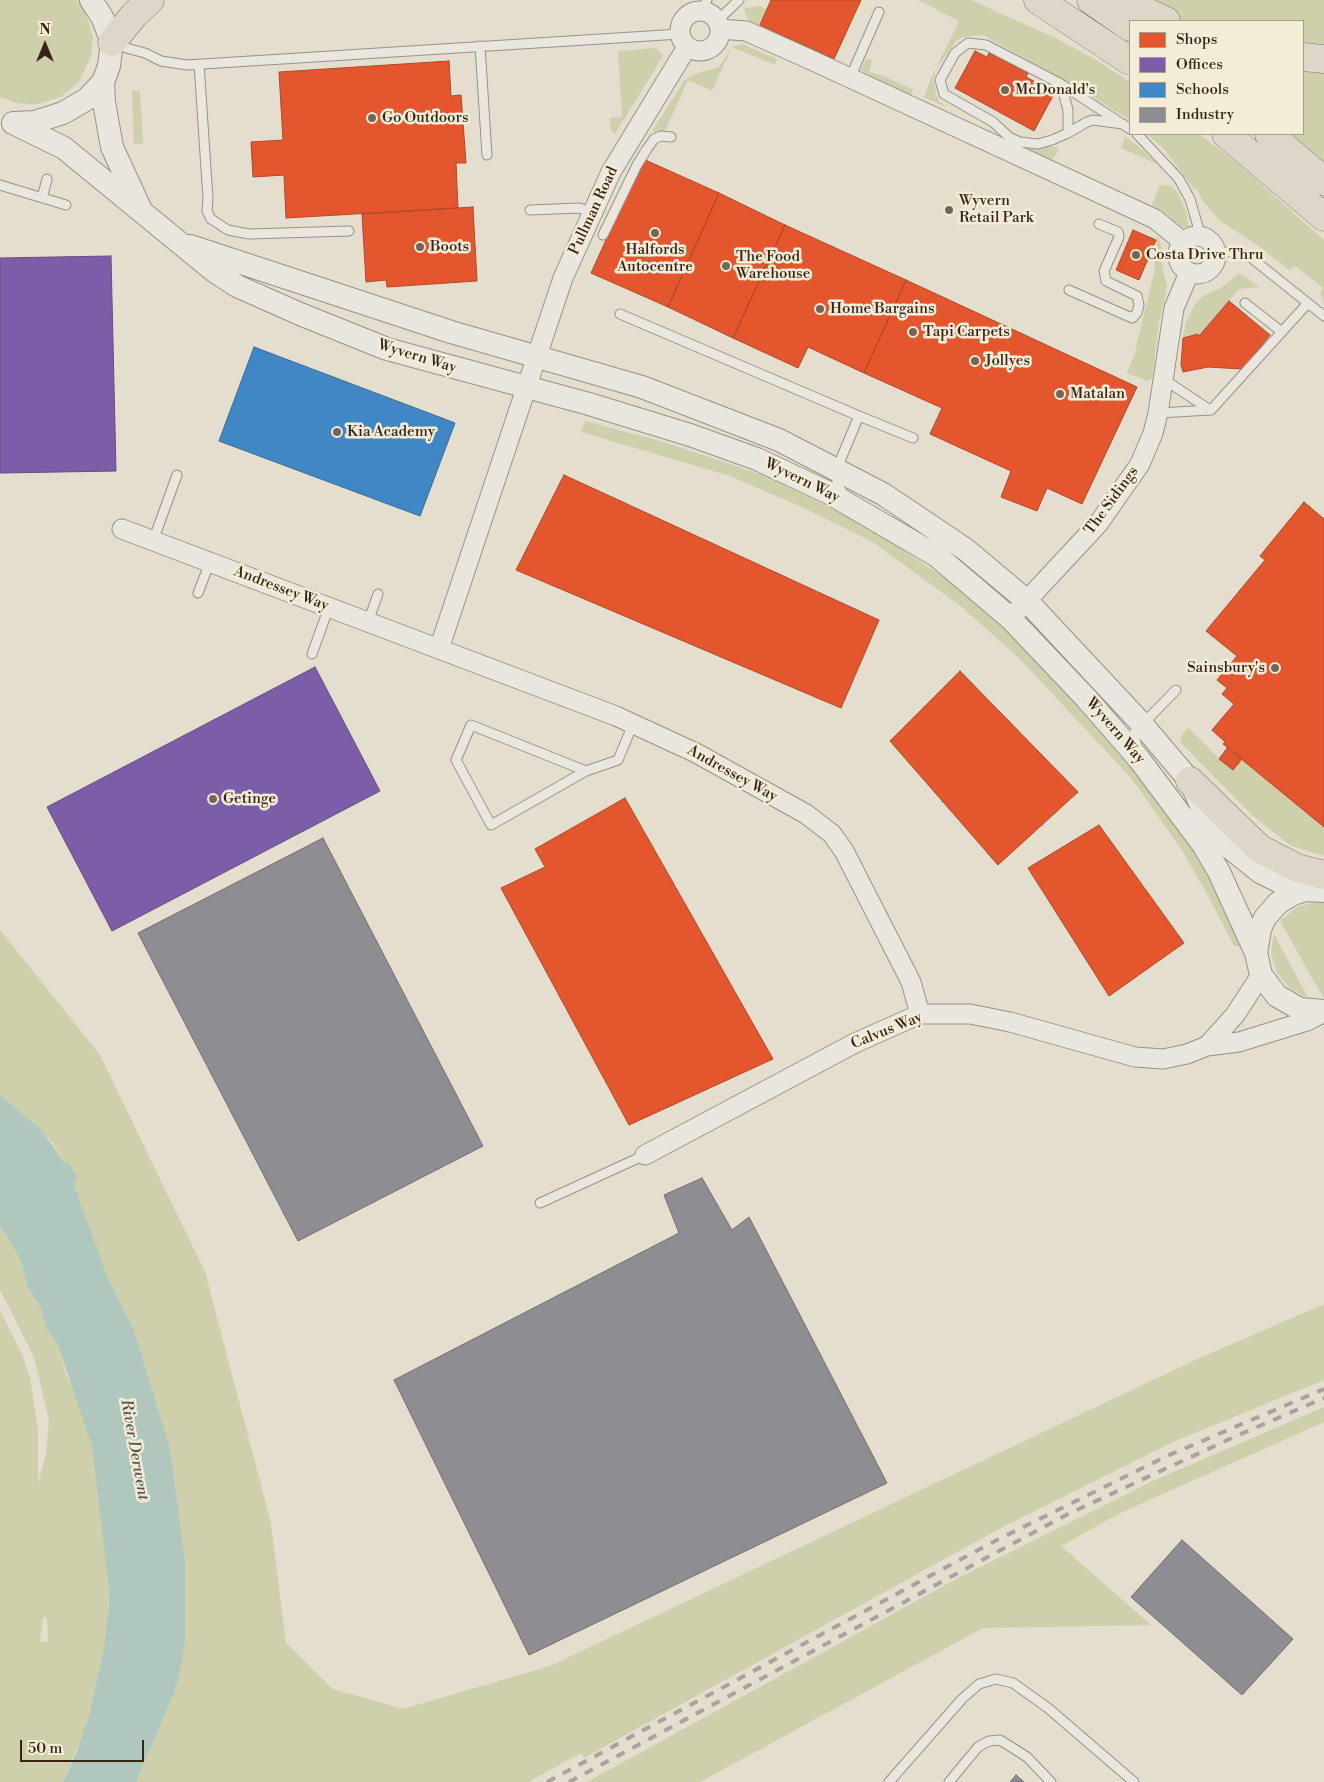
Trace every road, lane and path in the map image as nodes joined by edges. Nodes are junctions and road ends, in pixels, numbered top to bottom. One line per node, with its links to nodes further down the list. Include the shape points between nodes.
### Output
1 (91, 0): 14 (street, via 102,17)
2 (150, 0): 14 (highway)
3 (739, 0): 9 (lane)
4 (1024, 0): 11 (highway)
5 (1038, 0): 11 (highway)
6 (1092, 0): 12 (highway)
7 (1121, 0): 10 (highway)
8 (879, 12): 20 (lane)
9 (711, 15): 13 (street, via 696,12 685,17 680,28); 13 (street, via 718,41 709,49 698,51); 20 (street)
10 (1164, 20)
11 (1078, 25): 17 (highway)
12 (1129, 26)
13 (683, 40): 15 (lane); 38 (street, Pullman Road)
14 (112, 44): 19 (lane, via 145,52 174,64); 21 (street)
15 (480, 46): 19 (lane); 30 (lane)
16 (1304, 57): 18 (highway)
17 (1129, 60)
18 (1324, 60)
19 (200, 64): 41 (lane, via 207,211 211,219 228,230 249,234)
20 (850, 78): 44 (street, via 1155,219)
21 (103, 82): 23 (street, via 87,99 57,116 35,122); 37 (street, Wyvern Way, via 112,147)
22 (1061, 84): 24 (lane); 25 (lane, via 1068,110); 25 (lane, via 986,45 974,43 960,48 940,80 941,90 949,99 992,122 1020,142 1038,144)
23 (6, 121): 37 (street, Wyvern Way, via 64,148)
24 (1127, 126): 25 (lane, via 1093,120)
25 (1068, 134)
26 (1137, 135): 43 (lane, via 1179,179 1190,199)
27 (1227, 135): 39 (highway)
28 (1270, 135): 32 (highway)
29 (671, 137): 42 (lane, via 654,139 647,149)
30 (487, 155)
31 (47, 179): 34 (lane)
32 (1324, 181)
33 (0, 185): 34 (lane)
34 (42, 198): 35 (lane)
35 (66, 205)
36 (530, 210): 38 (lane, via 580,208)
37 (142, 212): 45 (street, Wyvern Way)
38 (591, 212): 54 (street, Pullman Road, via 563,278)
39 (1324, 217)
40 (1099, 224): 48 (lane, via 1118,232 1119,237 1104,271 1106,281 1137,296 1137,313 1132,318)
41 (349, 231)
42 (603, 235)
43 (1201, 236): 44 (street); 46 (street, via 1211,242)
44 (1183, 242): 47 (street, via 1179,247 1178,260)
45 (181, 243): 54 (street, Wyvern Way, via 451,332); 56 (street, Wyvern Way, via 237,286 300,314 387,349)
46 (1216, 252): 47 (street, via 1214,264 1207,272); 50 (lane, via 1249,256)
47 (1190, 273): 55 (street, The Sidings, via 1171,321)
48 (1069, 290)
49 (1245, 303): 53 (lane)
50 (1308, 303): 52 (lane); 53 (lane)
51 (620, 314): 59 (lane)
52 (1324, 316)
53 (1282, 332): 57 (lane)
54 (538, 356): 56 (street, Pullman Road); 61 (street, Wyvern Way, via 642,387 720,416)
55 (1164, 380): 57 (lane); 58 (street, The Sidings)
56 (528, 387): 63 (street, Wyvern Way, via 681,432 757,459); 73 (street)
57 (1211, 410): 58 (lane)
58 (1158, 413): 69 (street, The Sidings, via 1140,464 1115,503)
59 (859, 416): 60 (lane); 61 (lane)
60 (912, 438)
61 (837, 468): 63 (lane, via 836,484); 69 (street, Wyvern Way, via 941,532 998,574)
62 (177, 475): 65 (lane)
63 (852, 506): 71 (street, Wyvern Way, via 937,556)
64 (122, 529): 65 (street, Andressey Way)
65 (153, 541): 66 (street, Andressey Way)
66 (210, 562): 67 (lane); 70 (street, Andressey Way)
67 (198, 593)
68 (378, 594): 72 (lane)
69 (1027, 601): 71 (street, The Sidings); 76 (street, Wyvern Way)
70 (329, 607): 72 (street, Andressey Way); 74 (lane)
71 (1010, 618): 78 (street, Wyvern Way)
72 (368, 622): 73 (street, Andressey Way)
73 (439, 649): 77 (street, Andressey Way)
74 (312, 654)
75 (1176, 690): 76 (lane)
76 (1141, 723): 78 (lane, via 1134,732); 80 (street, Wyvern Way)
77 (633, 724): 79 (lane, via 618,760); 85 (street, Andressey Way, via 696,753 806,814 832,834 844,851 911,982)
78 (1139, 758): 82 (street, Wyvern Way, via 1204,846)
79 (586, 771): 79 (lane, via 471,725 456,760 491,825)
80 (1190, 781): 81 (highway, via 1260,849 1297,868)
81 (1317, 886): 82 (street, via 1293,894 1273,908 1260,929)
82 (1256, 953): 83 (street)
83 (1261, 975): 84 (street, via 1268,987 1288,1004); 86 (street, via 1235,1015)
84 (1324, 1012): 86 (street, Calvus Way, via 1307,1021 1244,1040)
85 (920, 1014): 86 (street, Calvus Way, via 970,1014 1010,1022 1135,1057 1162,1059); 87 (street, Calvus Way, via 855,1043)
86 (1208, 1046)
87 (646, 1155): 88 (lane)
88 (540, 1203)
89 (889, 1782): 92 (lane, via 962,1699 979,1684 996,1679 1013,1683 1048,1708)
90 (949, 1782): 91 (lane, via 978,1748 989,1741 1000,1740 1027,1757)
91 (1051, 1782)
92 (1134, 1782)

